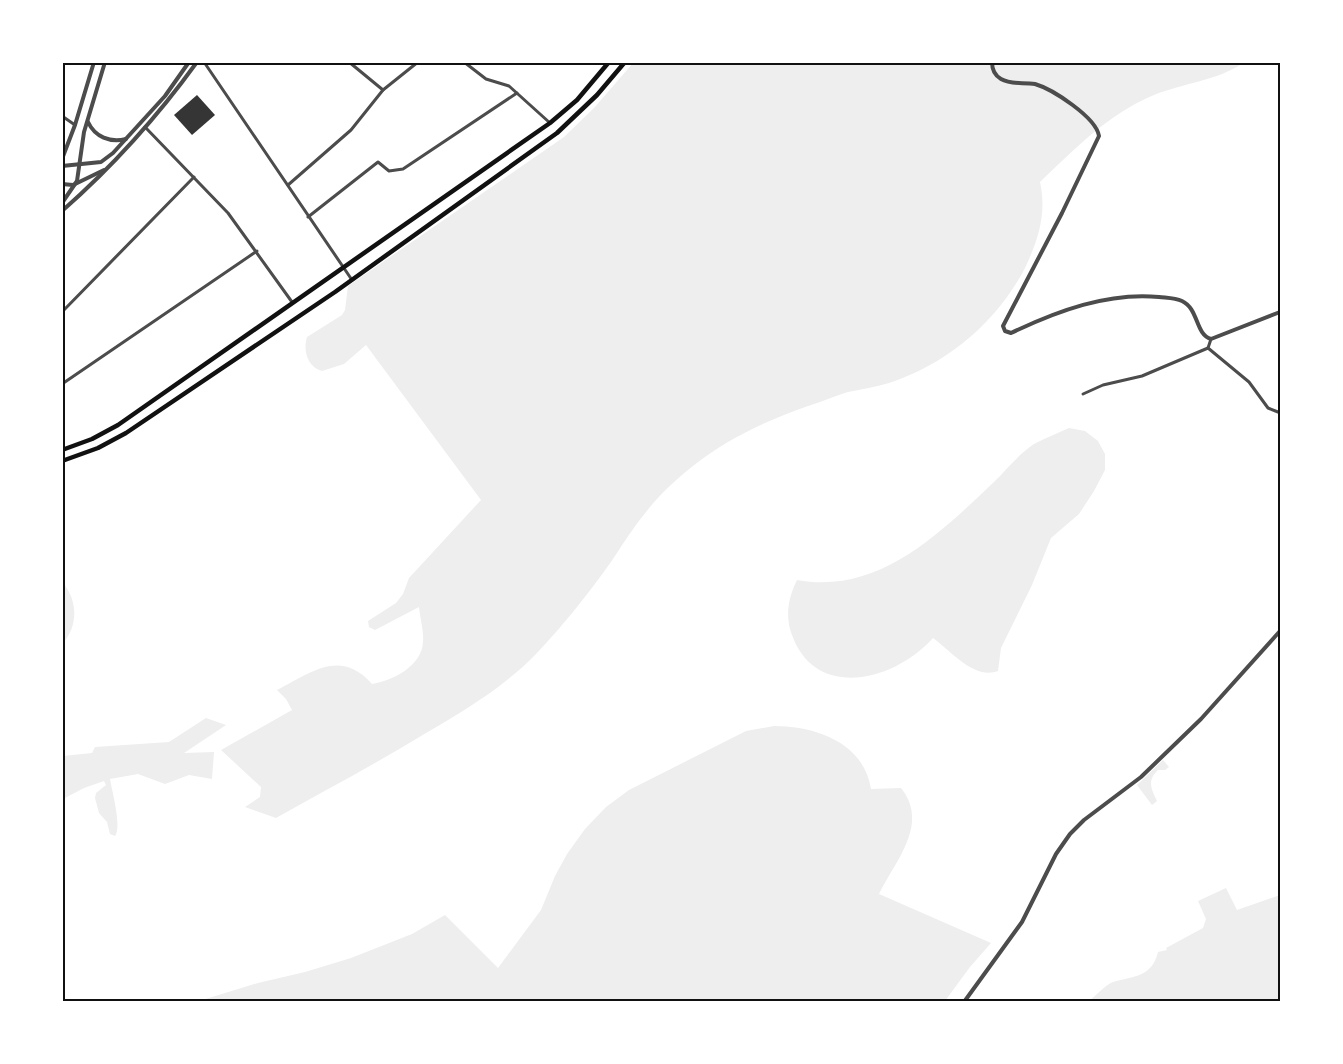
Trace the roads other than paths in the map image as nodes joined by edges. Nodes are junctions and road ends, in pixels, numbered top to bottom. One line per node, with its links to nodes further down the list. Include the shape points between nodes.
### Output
1 (94, 62): 17 (street)
2 (106, 62): 15 (street)
3 (190, 62): 19 (street, via 165,96)
4 (197, 62): 18 (street, via 175,94)
5 (204, 62): 26 (street)
6 (350, 62): 12 (street)
7 (418, 62): 12 (street)
8 (464, 62): 13 (street, via 486,79 509,86)
9 (608, 62): 16 (main road, via 577,100)
10 (625, 62): 33 (main road, via 597,96 558,133)
11 (992, 62): 37 (street, via 995,74 1002,80 1034,84 1052,91 1089,118 1099,136 1003,326 1004,331 1011,333 1044,318 1110,299 1145,296 1184,302 1193,310 1205,336)
12 (383, 90): 26 (street, via 351,130)
13 (517, 93): 16 (street); 30 (street, via 403,168 389,171 378,162)
14 (62, 116): 17 (street)
15 (88, 122): 19 (street, via 96,134 105,139); 21 (street)
16 (550, 123): 32 (main road)
17 (75, 125): 20 (street)
18 (145, 127): 23 (street); 24 (street)
19 (126, 139): 21 (street, via 101,162)
20 (62, 159)
21 (78, 165): 22 (street); 27 (street)
22 (62, 166)
23 (106, 168): 27 (street); 29 (street)
24 (194, 177): 31 (street, via 228,214); 35 (street)
25 (62, 184): 27 (street)
26 (288, 185): 30 (street)
27 (74, 186): 28 (street)
28 (62, 203)
29 (62, 211)
30 (308, 217): 32 (street)
31 (256, 252): 34 (street); 39 (street)
32 (342, 266): 33 (street); 34 (main road)
33 (352, 280): 43 (main road, via 126,433 98,448)
34 (292, 302): 42 (main road, via 118,424 92,439)
35 (62, 312)
36 (1280, 312): 37 (street)
37 (1211, 339): 38 (street)
38 (1208, 348): 40 (street, via 1142,376 1103,385); 41 (street, via 1249,382 1268,408)
39 (62, 384)
40 (1083, 394)
41 (1278, 412)
42 (62, 450)
43 (62, 461)
44 (1280, 631): 45 (street, via 1142,777 1070,834 1056,854 1022,922)
45 (964, 1002)

